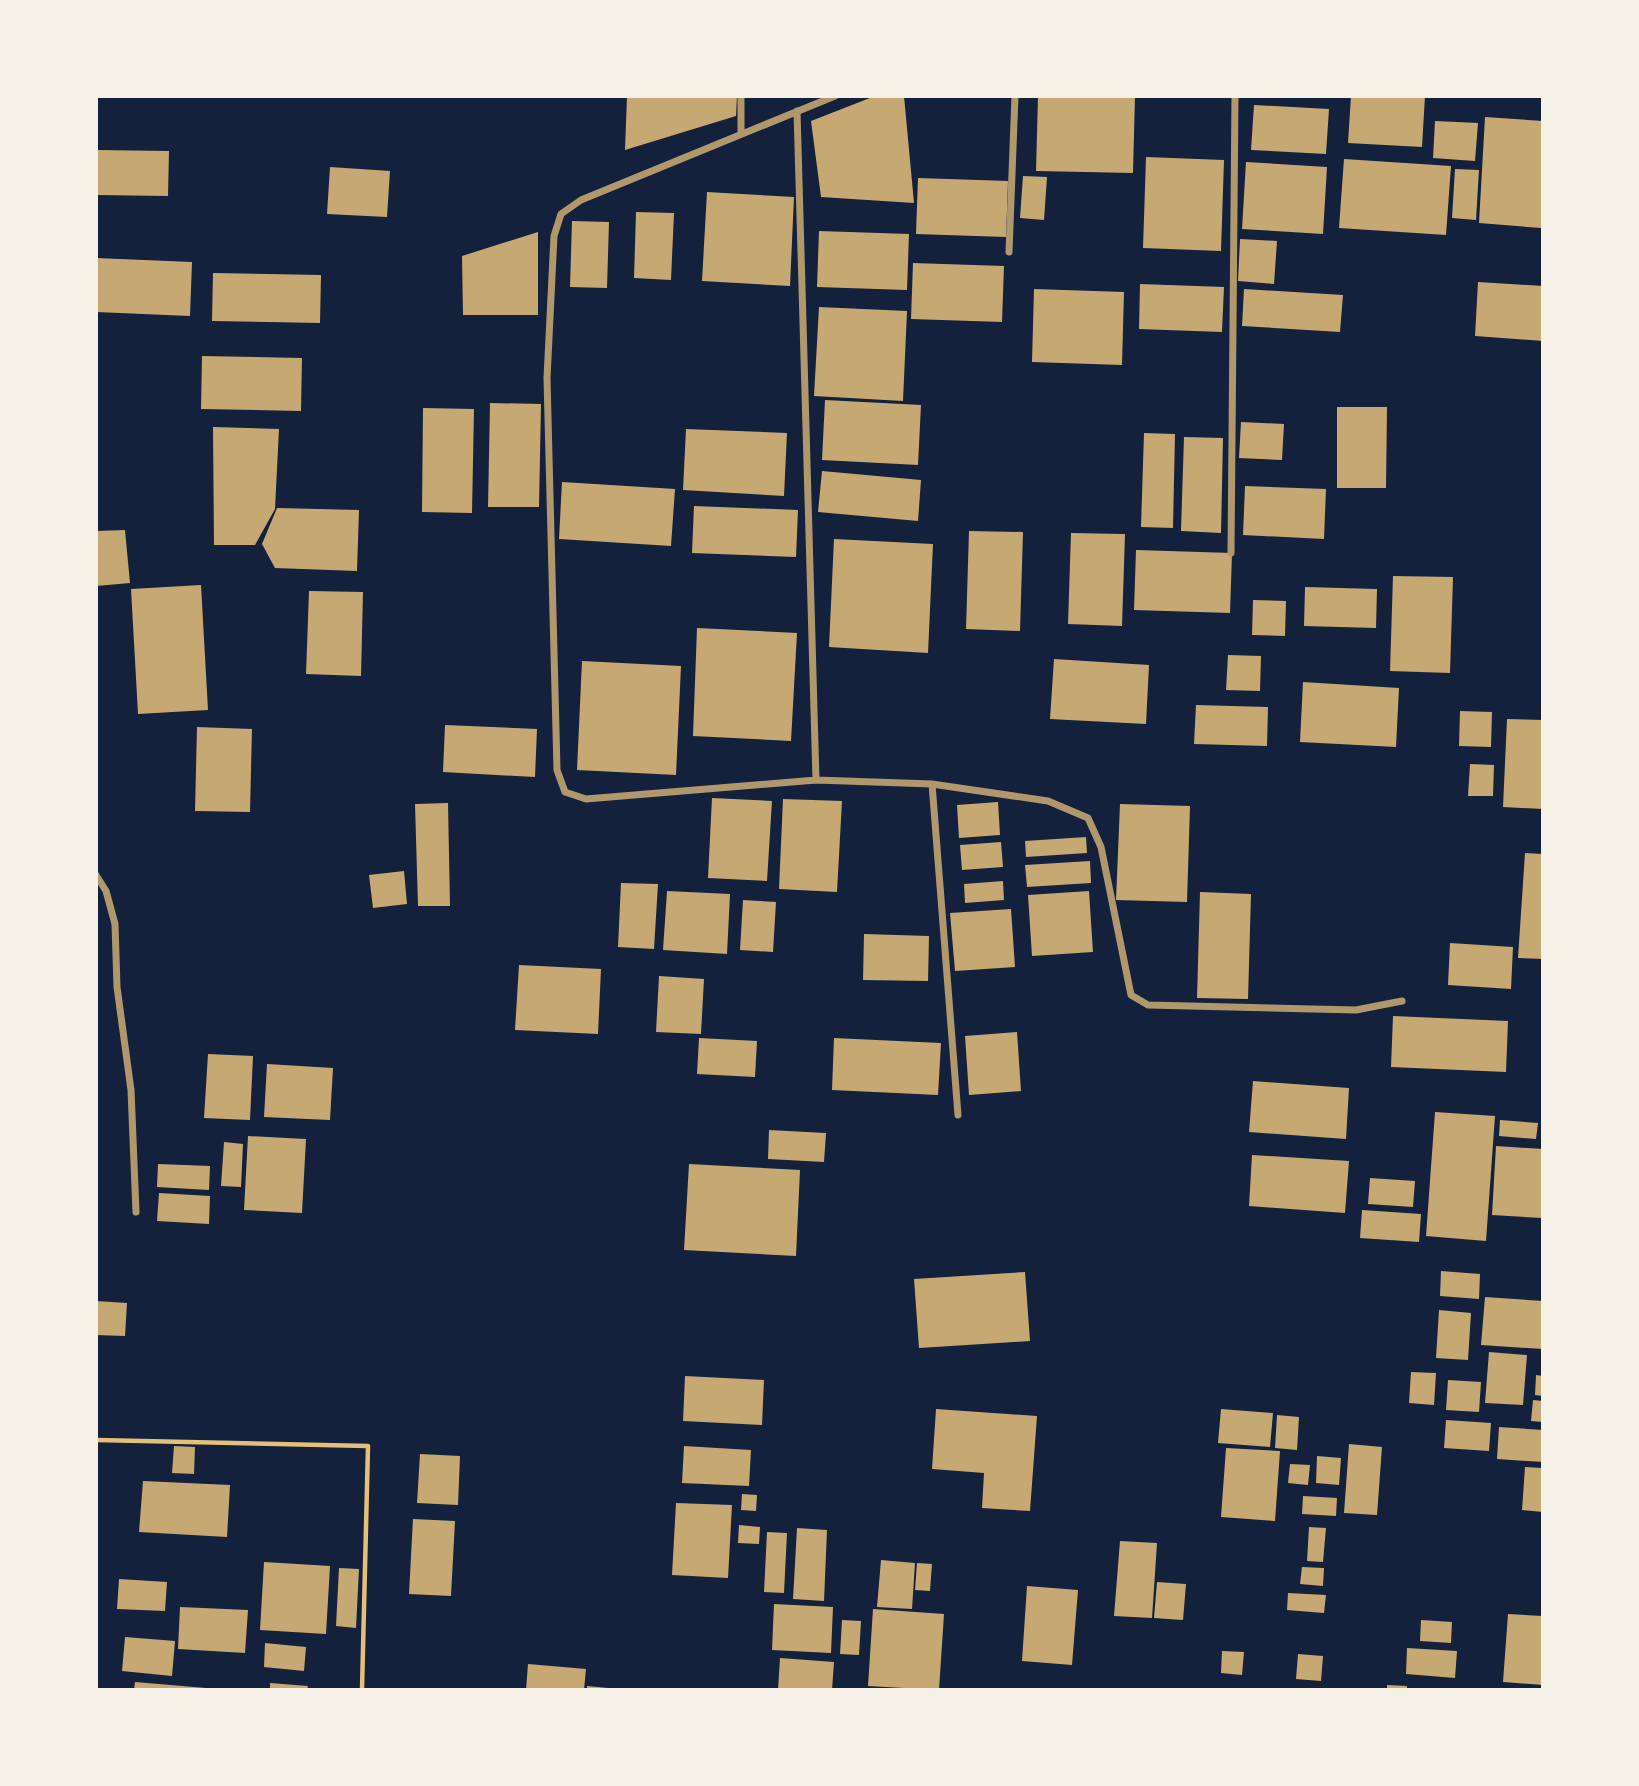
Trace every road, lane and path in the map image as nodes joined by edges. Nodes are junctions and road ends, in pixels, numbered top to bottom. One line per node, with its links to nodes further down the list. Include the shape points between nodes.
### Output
1 (741, 96): 6 (street)
2 (835, 96): 5 (street)
3 (1015, 96): 7 (street)
4 (1235, 96): 8 (street)
5 (797, 111): 6 (street); 9 (street)
6 (741, 134): 9 (street, via 580,200 561,214 554,236 547,378 557,770 565,792 586,799)
7 (1009, 253)
8 (1231, 553)
9 (816, 780): 10 (street)
10 (932, 784): 12 (street, via 1048,801 1088,818 1101,847 1131,995 1148,1005 1356,1010); 13 (street)
11 (96, 876): 14 (street, via 106,891 115,924 117,987 131,1090)
12 (1402, 1001)
13 (958, 1115)
14 (136, 1212)
15 (96, 1440): 16 (path, via 368,1446)
16 (362, 1690)

